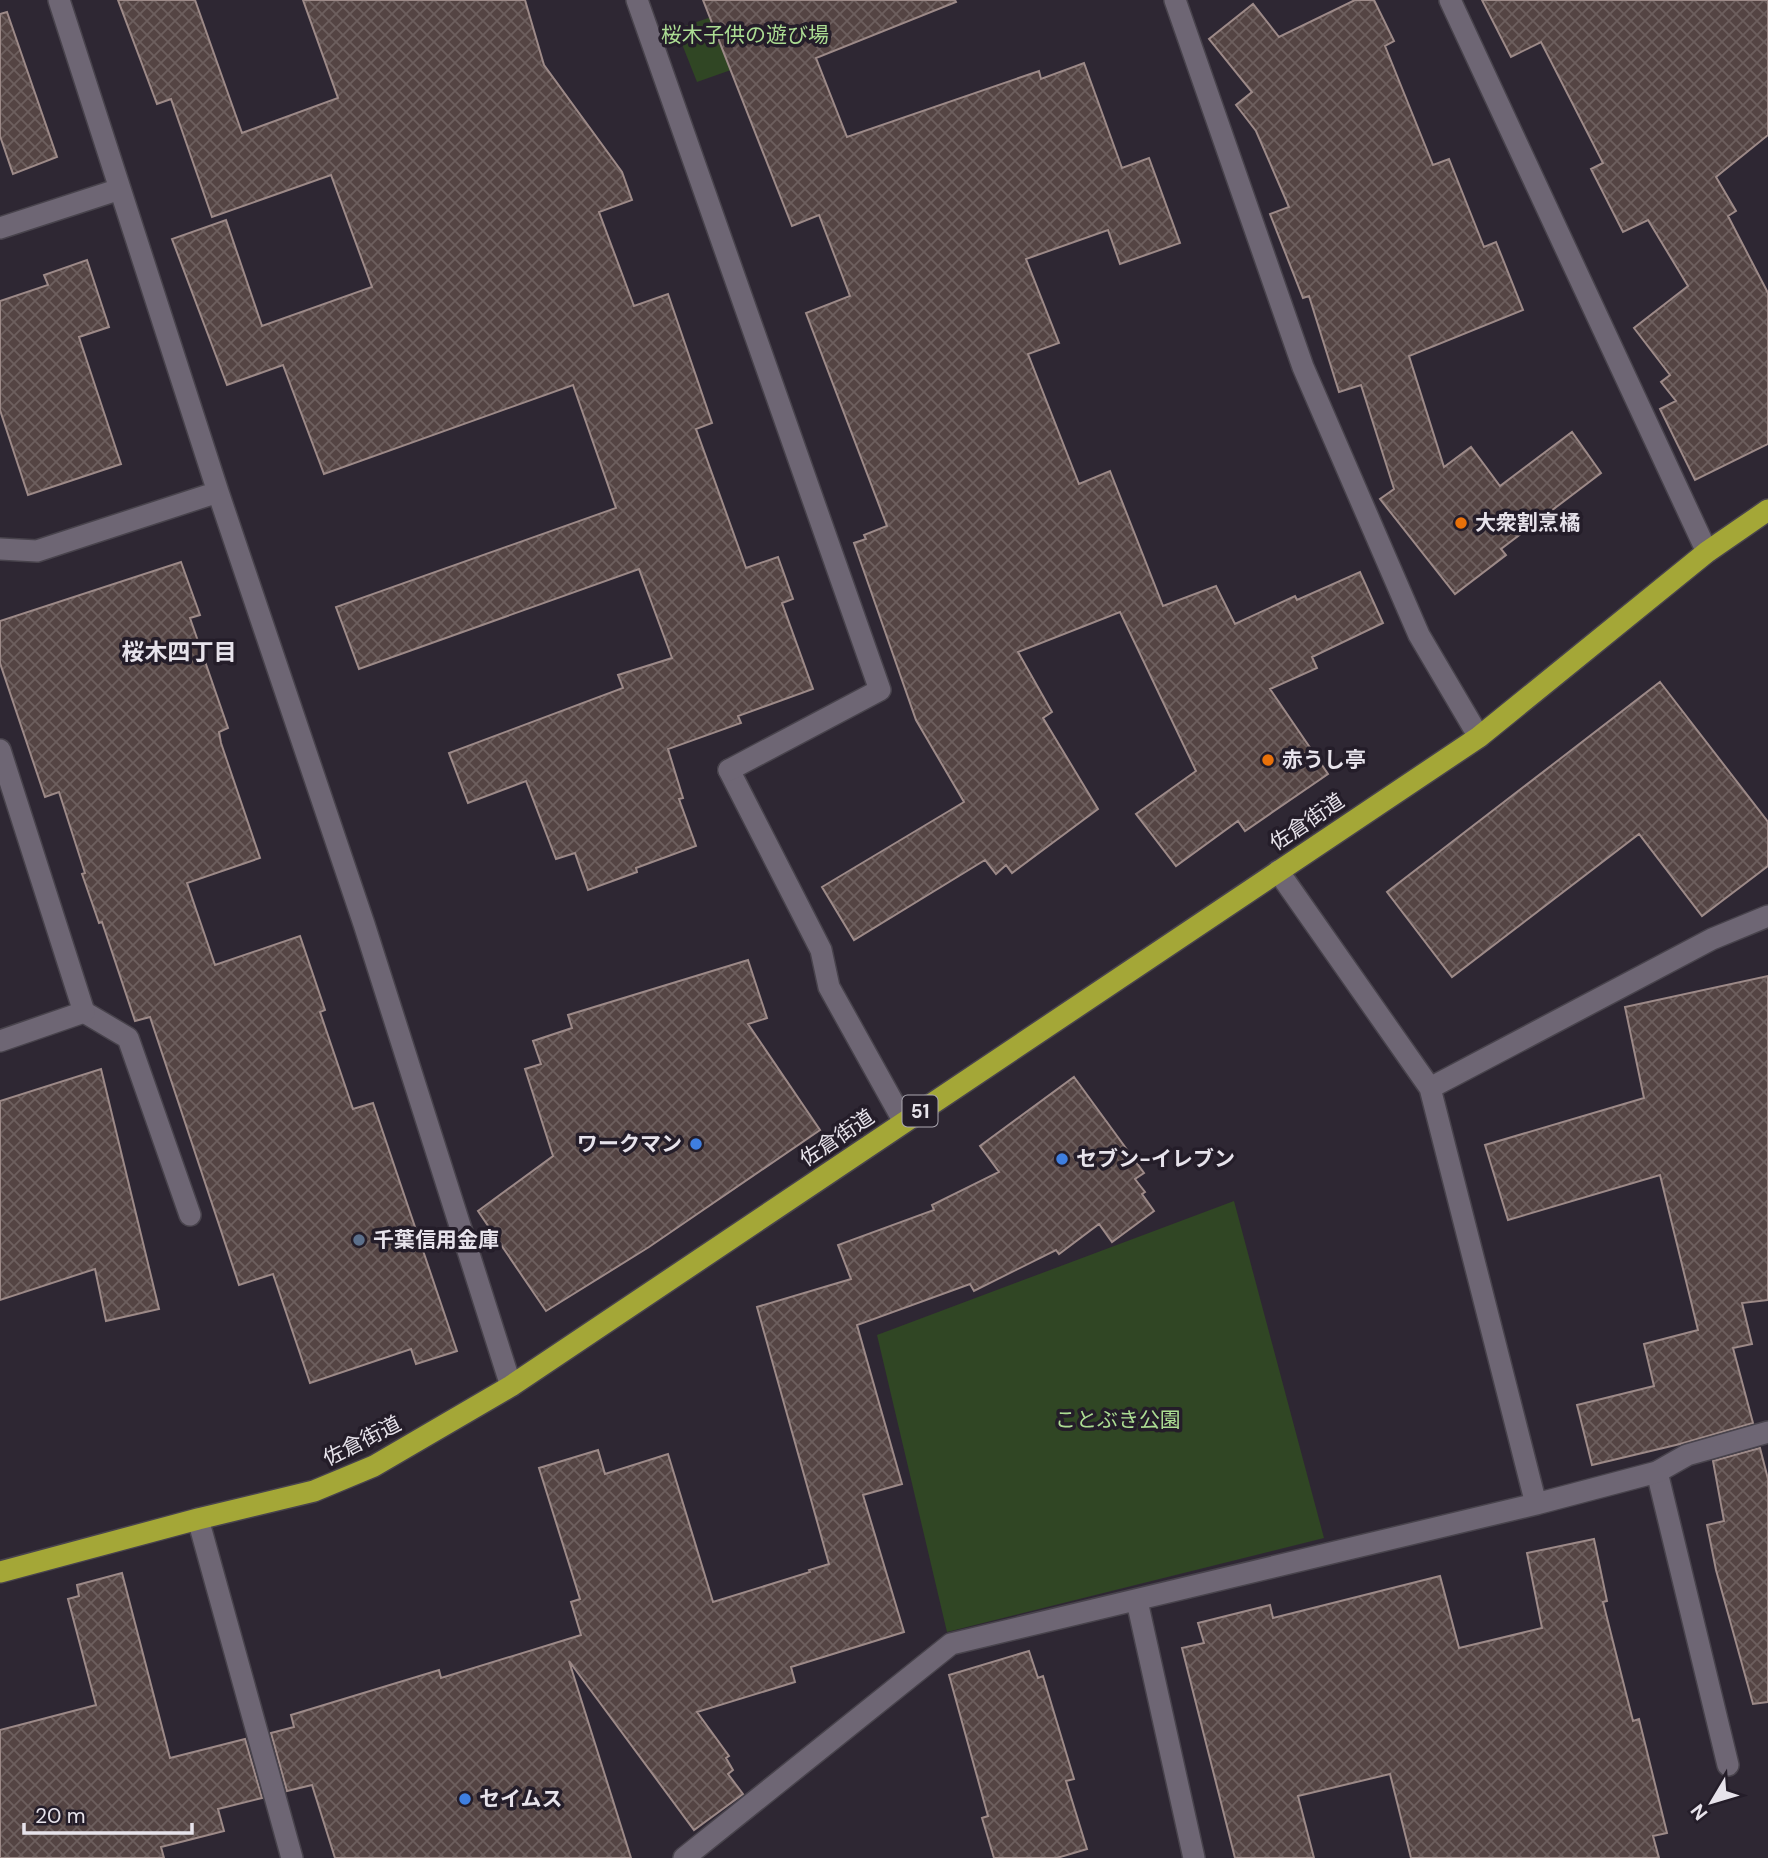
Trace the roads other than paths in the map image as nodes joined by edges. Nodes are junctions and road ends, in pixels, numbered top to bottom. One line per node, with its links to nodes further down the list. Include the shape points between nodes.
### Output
1 (59, 0): 5 (street)
2 (636, 0): 18 (street, via 880,691 729,770 821,950 828,987)
3 (1175, 0): 11 (street, via 1303,367 1419,635)
4 (1450, 0): 10 (street)
5 (120, 189): 6 (street); 7 (street)
6 (0, 228)
7 (218, 492): 9 (street, via 37,551); 20 (street, via 364,924)
8 (1768, 510): 10 (highway, 佐倉街道 / 51)
9 (0, 549)
10 (1707, 552): 11 (highway, 佐倉街道 / 51)
11 (1479, 737): 13 (highway, 佐倉街道 / 51)
12 (0, 750): 15 (street)
13 (1278, 871): 17 (street); 18 (highway, 佐倉街道 / 51)
14 (1768, 916): 17 (street, via 1712,939)
15 (84, 1012): 16 (street); 19 (street, via 128,1038)
16 (0, 1041)
17 (1430, 1088): 23 (street)
18 (904, 1122): 20 (highway, 佐倉街道 / 51)
19 (190, 1215)
20 (511, 1386): 24 (highway, 佐倉街道 / 51, via 362,1471 314,1491)
21 (1768, 1432): 22 (street, via 1687,1455)
22 (1657, 1472): 23 (street); 27 (street)
23 (1536, 1504): 26 (street)
24 (198, 1519): 25 (highway, 佐倉街道 / 51); 28 (street)
25 (0, 1572)
26 (1137, 1601): 29 (street, via 951,1644); 30 (street)
27 (1728, 1765)
28 (292, 1858)
29 (684, 1858)
30 (1194, 1858)

